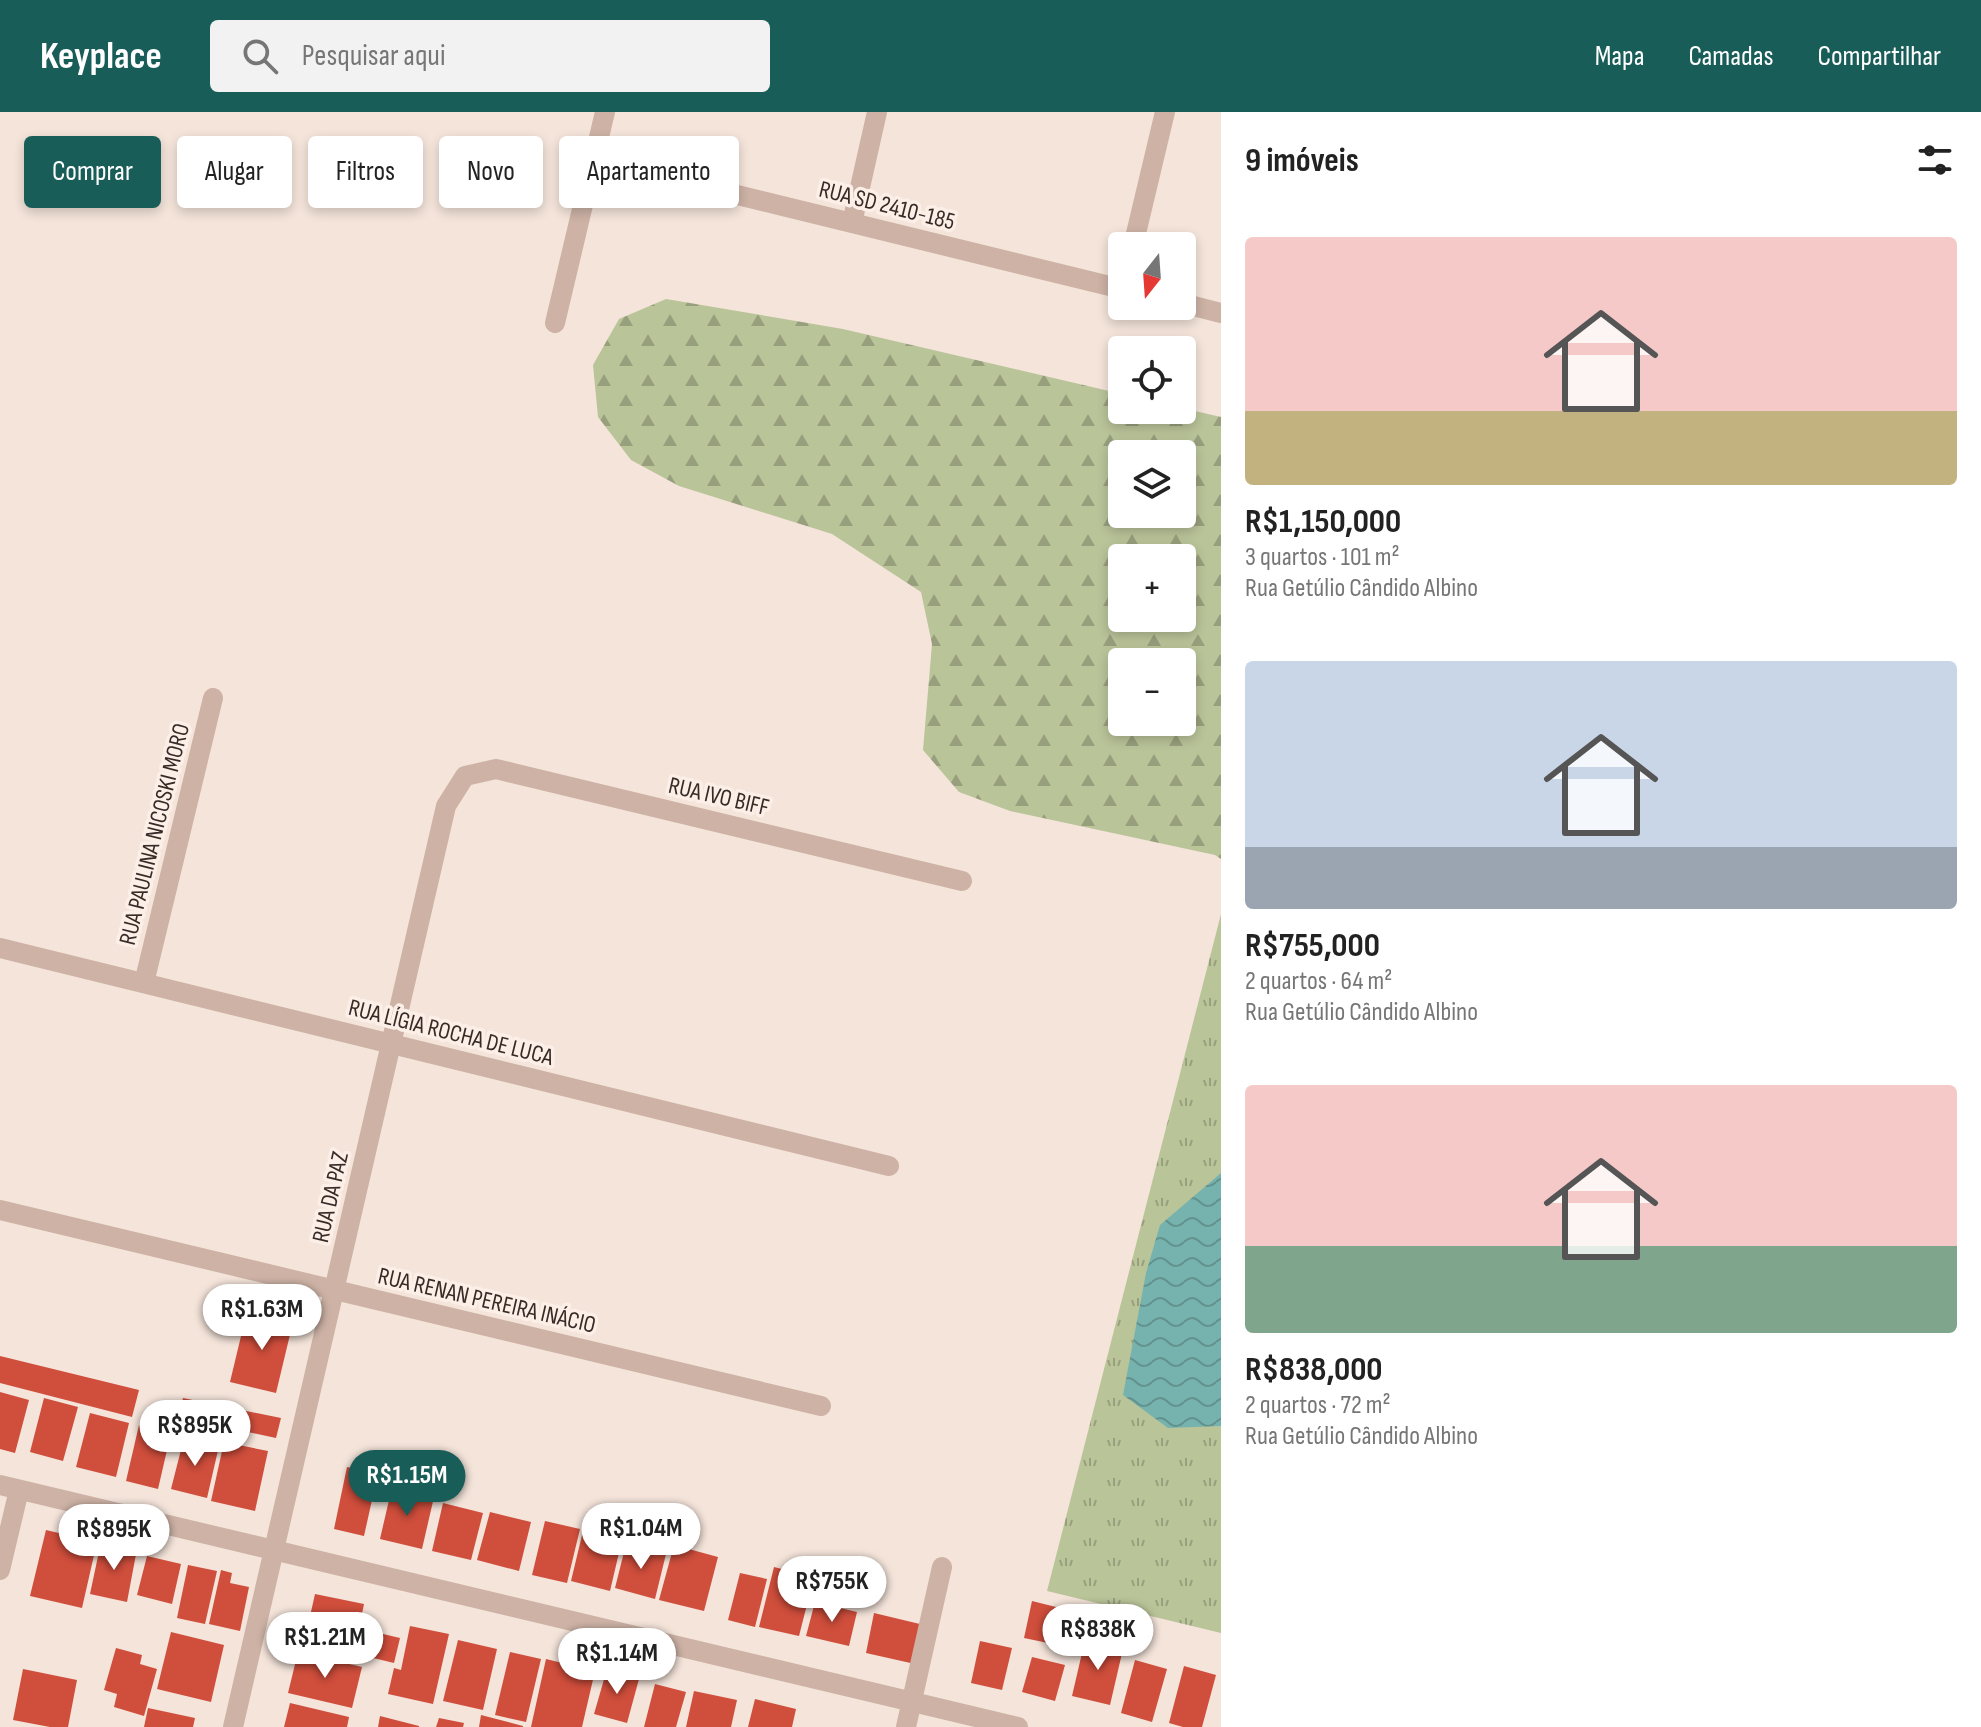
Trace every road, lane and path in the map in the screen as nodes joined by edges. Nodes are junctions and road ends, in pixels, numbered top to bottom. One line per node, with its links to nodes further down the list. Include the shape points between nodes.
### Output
1 (605, 112): 4 (street)
2 (877, 112): 7 (street)
3 (1165, 112): 8 (street)
4 (600, 136)
5 (739, 195): 7 (street, RUA SD 2410-185)
6 (583, 208): 12 (street)
7 (852, 223): 9 (street, RUA SD 2410-185)
8 (1136, 232)
9 (1108, 286)
10 (1196, 307): 11 (street)
11 (1221, 313)
12 (555, 323)
13 (213, 698): 17 (street, RUA PAULINA NICOSKI MORO)
14 (465, 776): 15 (street, RUA IVO BIFF, via 496,769); 18 (street, RUA DA PAZ, via 446,806)
15 (962, 881)
16 (0, 948): 17 (street, RUA LÍGIA ROCHA DE LUCA)
17 (144, 983): 18 (street, RUA LÍGIA ROCHA DE LUCA)
18 (391, 1044): 19 (street, RUA LÍGIA ROCHA DE LUCA); 21 (street, RUA DA PAZ)
19 (889, 1166)
20 (0, 1210): 21 (street, RUA RENAN PEREIRA INÁCIO)
21 (336, 1291): 22 (street, RUA RENAN PEREIRA INÁCIO); 24 (street, RUA DA PAZ)
22 (821, 1406)
23 (10, 1487): 24 (street); 26 (street)
24 (274, 1551): 27 (street); 28 (street, RUA DA PAZ)
25 (942, 1567): 27 (street)
26 (0, 1570)
27 (912, 1702): 29 (street); 30 (street)
28 (233, 1727)
29 (906, 1727)
30 (1018, 1727)

